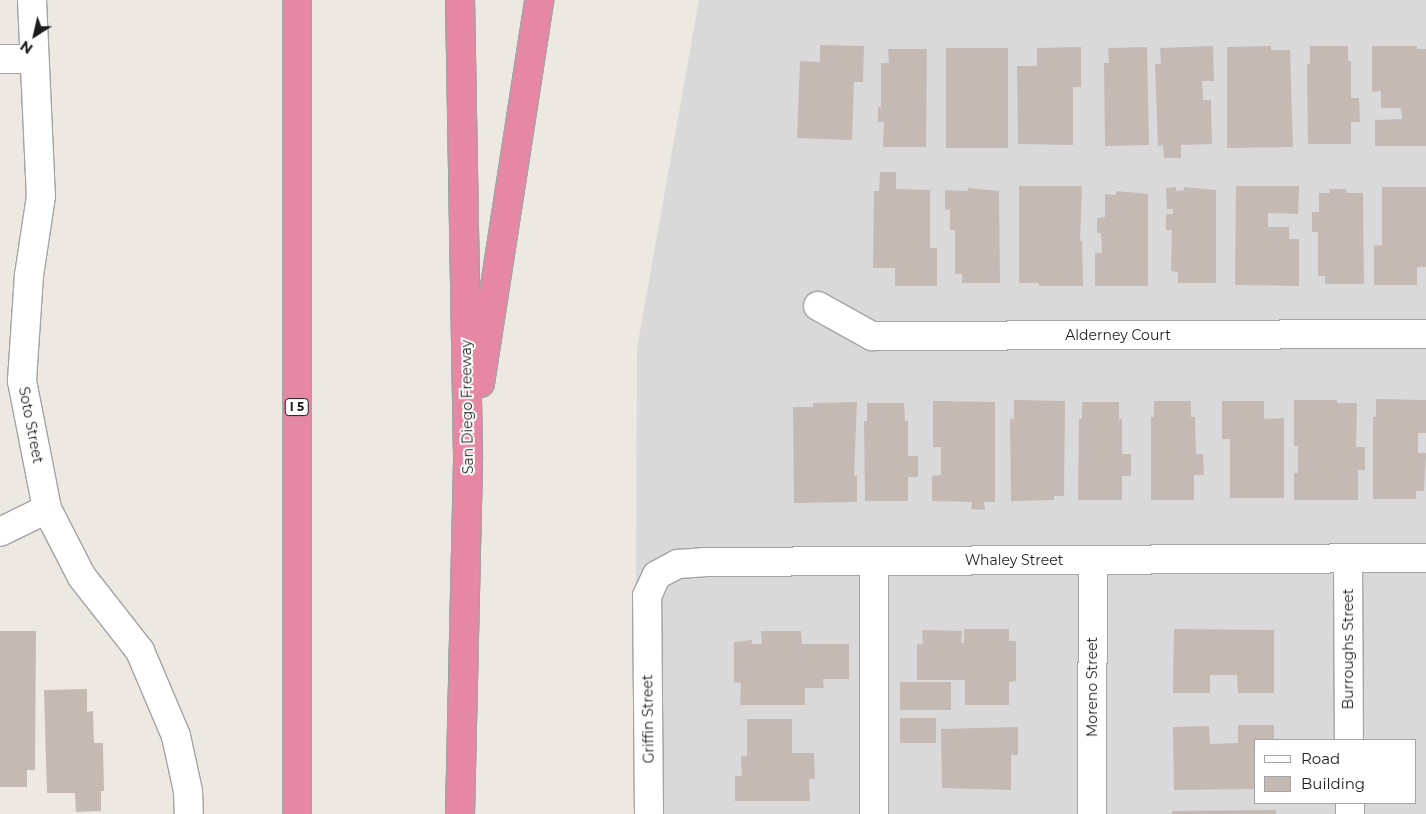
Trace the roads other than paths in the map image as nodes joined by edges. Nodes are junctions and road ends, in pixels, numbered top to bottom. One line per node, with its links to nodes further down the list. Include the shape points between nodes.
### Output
1 (32, 0): 6 (street, Soto Street)
2 (296, 0): 19 (highway, I 5)
3 (460, 0): 9 (highway, San Diego Freeway)
4 (539, 0): 9 (highway)
5 (0, 59): 6 (street)
6 (33, 59): 10 (street, Soto Street, via 41,196 29,275 22,381)
7 (818, 306): 8 (street, Alderney Court, via 872,336)
8 (1426, 334)
9 (468, 456): 20 (highway, San Diego Freeway)
10 (47, 509): 11 (street); 18 (street, Soto Street, via 82,577 140,651 176,736 188,791)
11 (0, 532)
12 (1426, 558): 13 (street, Whaley Street)
13 (1348, 559): 14 (street, Whaley Street); 17 (street, Burroughs Street)
14 (1093, 560): 15 (street, Whaley Street); 23 (street, Moreno Street)
15 (874, 561): 16 (street, Whaley Street, via 678,564 656,575 647,596); 22 (street)
16 (647, 625): 21 (street, Griffin Street)
17 (1349, 739)
18 (188, 814)
19 (297, 814)
20 (460, 814)
21 (649, 814)
22 (874, 814)
23 (1092, 814)

